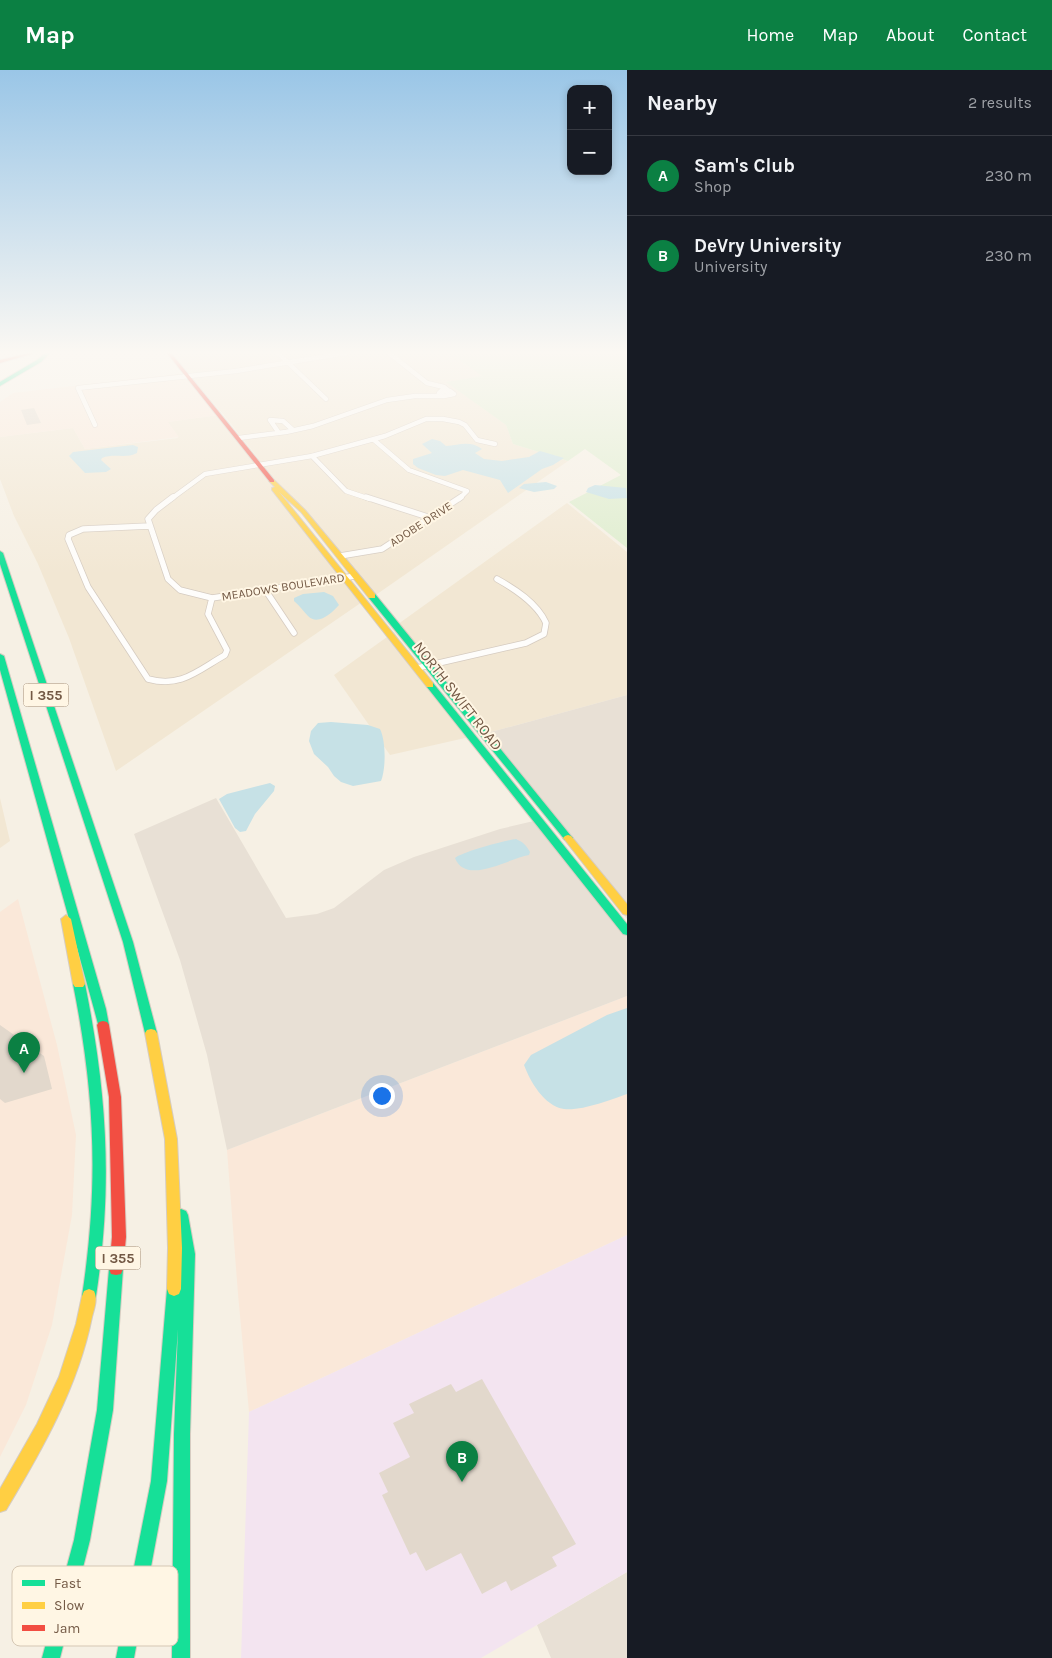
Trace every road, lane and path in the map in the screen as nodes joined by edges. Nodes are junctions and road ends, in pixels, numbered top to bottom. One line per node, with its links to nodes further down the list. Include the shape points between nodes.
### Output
1 (230, 427): 9 (main road, NORTH SWIFT ROAD)
2 (274, 427): 8 (street)
3 (290, 427): 7 (street)
4 (304, 427): 7 (street)
5 (406, 427): 10 (street)
6 (465, 427): 11 (street, via 477,440)
7 (293, 430): 8 (street)
8 (279, 433): 9 (street)
9 (239, 438): 13 (main road, NORTH SWIFT ROAD)
10 (374, 440): 12 (street); 15 (street, ADOBE DRIVE, via 409,470 466,489 466,494)
11 (495, 444)
12 (312, 456): 13 (street); 15 (street, via 346,491)
13 (259, 464): 14 (main road, NORTH SWIFT ROAD); 16 (street, via 205,474 156,510 148,519)
14 (269, 478): 18 (main road, NORTH SWIFT ROAD, via 303,511); 19 (main road, NORTH SWIFT ROAD, via 268,481)
15 (431, 518): 18 (street, ADOBE DRIVE, via 382,549)
16 (149, 526): 22 (street, MEADOWS BOULEVARD, via 171,583 180,590); 22 (street, via 83,530 69,535 68,539 88,587 148,679 162,683 178,682 225,655 227,650 208,614)
17 (0, 553): 30 (main road, I 355, via 128,942 162,1084)
18 (340, 556): 19 (main road, NORTH SWIFT ROAD)
19 (350, 576): 21 (street, MEADOWS BOULEVARD); 25 (main road, NORTH SWIFT ROAD); 26 (main road, NORTH SWIFT ROAD)
20 (496, 580): 25 (street, via 517,590 543,616 544,634 531,642 472,658 438,666)
21 (266, 590): 22 (street, MEADOWS BOULEVARD); 23 (street)
22 (212, 598)
23 (294, 633)
24 (0, 656): 27 (main road, I 355)
25 (428, 665): 26 (street); 28 (main road, NORTH SWIFT ROAD)
26 (417, 668): 29 (main road, NORTH SWIFT ROAD)
27 (57, 859): 31 (main road, via 95,1072 100,1171 97,1250 78,1344 63,1388 30,1456); 32 (main road, I 355, via 106,1036 115,1097 119,1237 105,1410)
28 (627, 911)
29 (627, 931)
30 (173, 1167): 33 (main road, I 355, via 174,1286 159,1481); 34 (main road, via 188,1254 182,1434)
31 (0, 1504)
32 (75, 1566)
33 (143, 1566)
34 (181, 1658)

